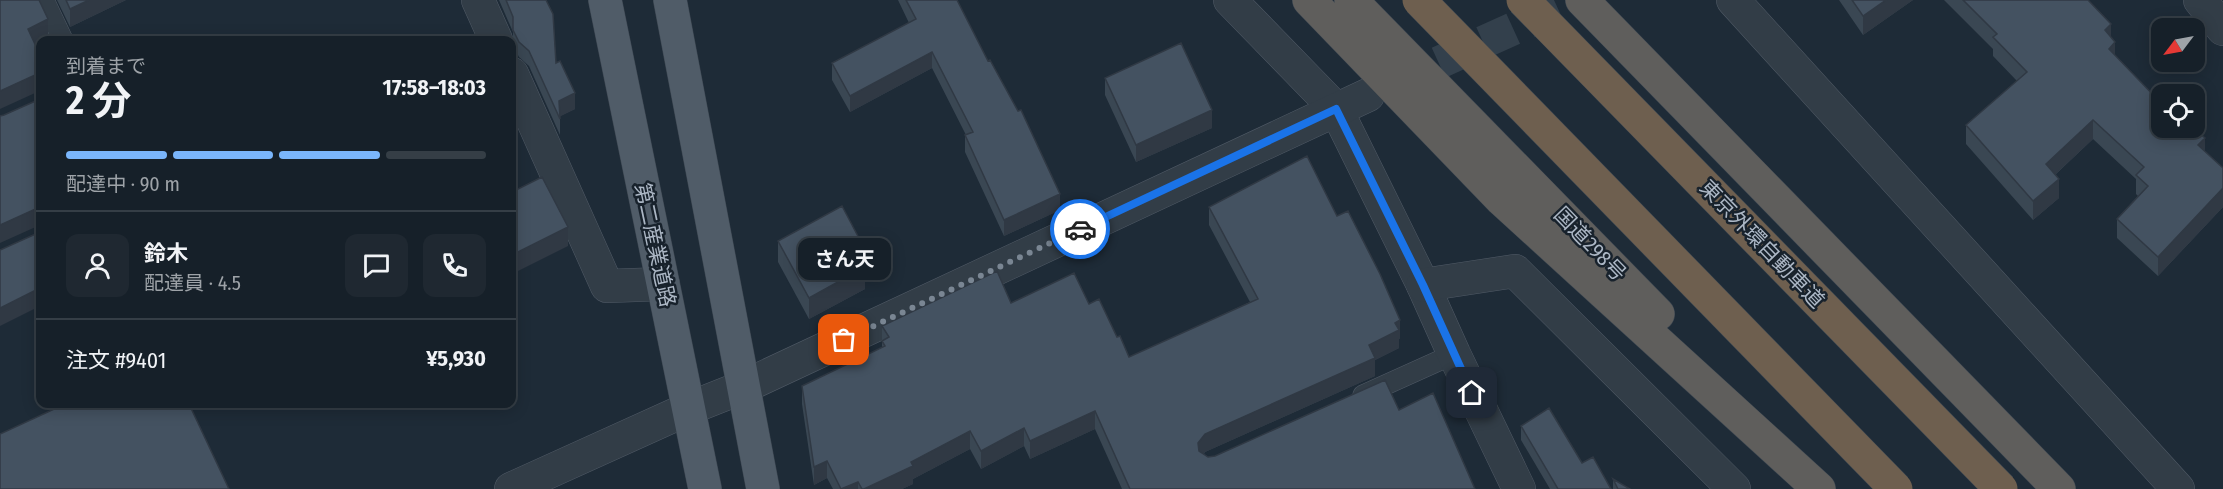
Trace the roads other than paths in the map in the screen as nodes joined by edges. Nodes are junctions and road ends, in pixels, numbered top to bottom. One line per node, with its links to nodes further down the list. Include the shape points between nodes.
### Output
1 (44, 0): 15 (lane)
2 (478, 0): 16 (street)
3 (605, 0): 21 (main road, 第二産業道路)
4 (670, 0): 24 (main road)
5 (1230, 0): 19 (street)
6 (1309, 0): 32 (highway, via 1502,199)
7 (1352, 0): 33 (highway, 国道298号)
8 (1419, 0): 34 (highway, bridge)
9 (1523, 0): 35 (highway, 東京外環自動車道, bridge)
10 (1582, 0): 20 (highway)
11 (1591, 0): 20 (highway)
12 (1733, 0): 37 (street)
13 (2199, 0): 14 (street)
14 (2223, 29)
15 (61, 36)
16 (494, 36)
17 (516, 83): 21 (street, via 607,286)
18 (1368, 95): 19 (street)
19 (1336, 109): 22 (street); 24 (street)
20 (1693, 113): 36 (highway)
21 (663, 284): 26 (main road, 第二産業道路)
22 (1423, 285): 23 (street); 31 (street, via 1515,271)
23 (1454, 354): 25 (lane); 30 (street)
24 (743, 387): 26 (street); 29 (main road)
25 (1348, 401)
26 (690, 408): 27 (street); 28 (main road, 第二産業道路)
27 (511, 489)
28 (705, 489)
29 (763, 489)
30 (1519, 489)
31 (1734, 489)
32 (1819, 489)
33 (1828, 489)
34 (1896, 489)
35 (2001, 489)
36 (2059, 489)
37 (2178, 489)

